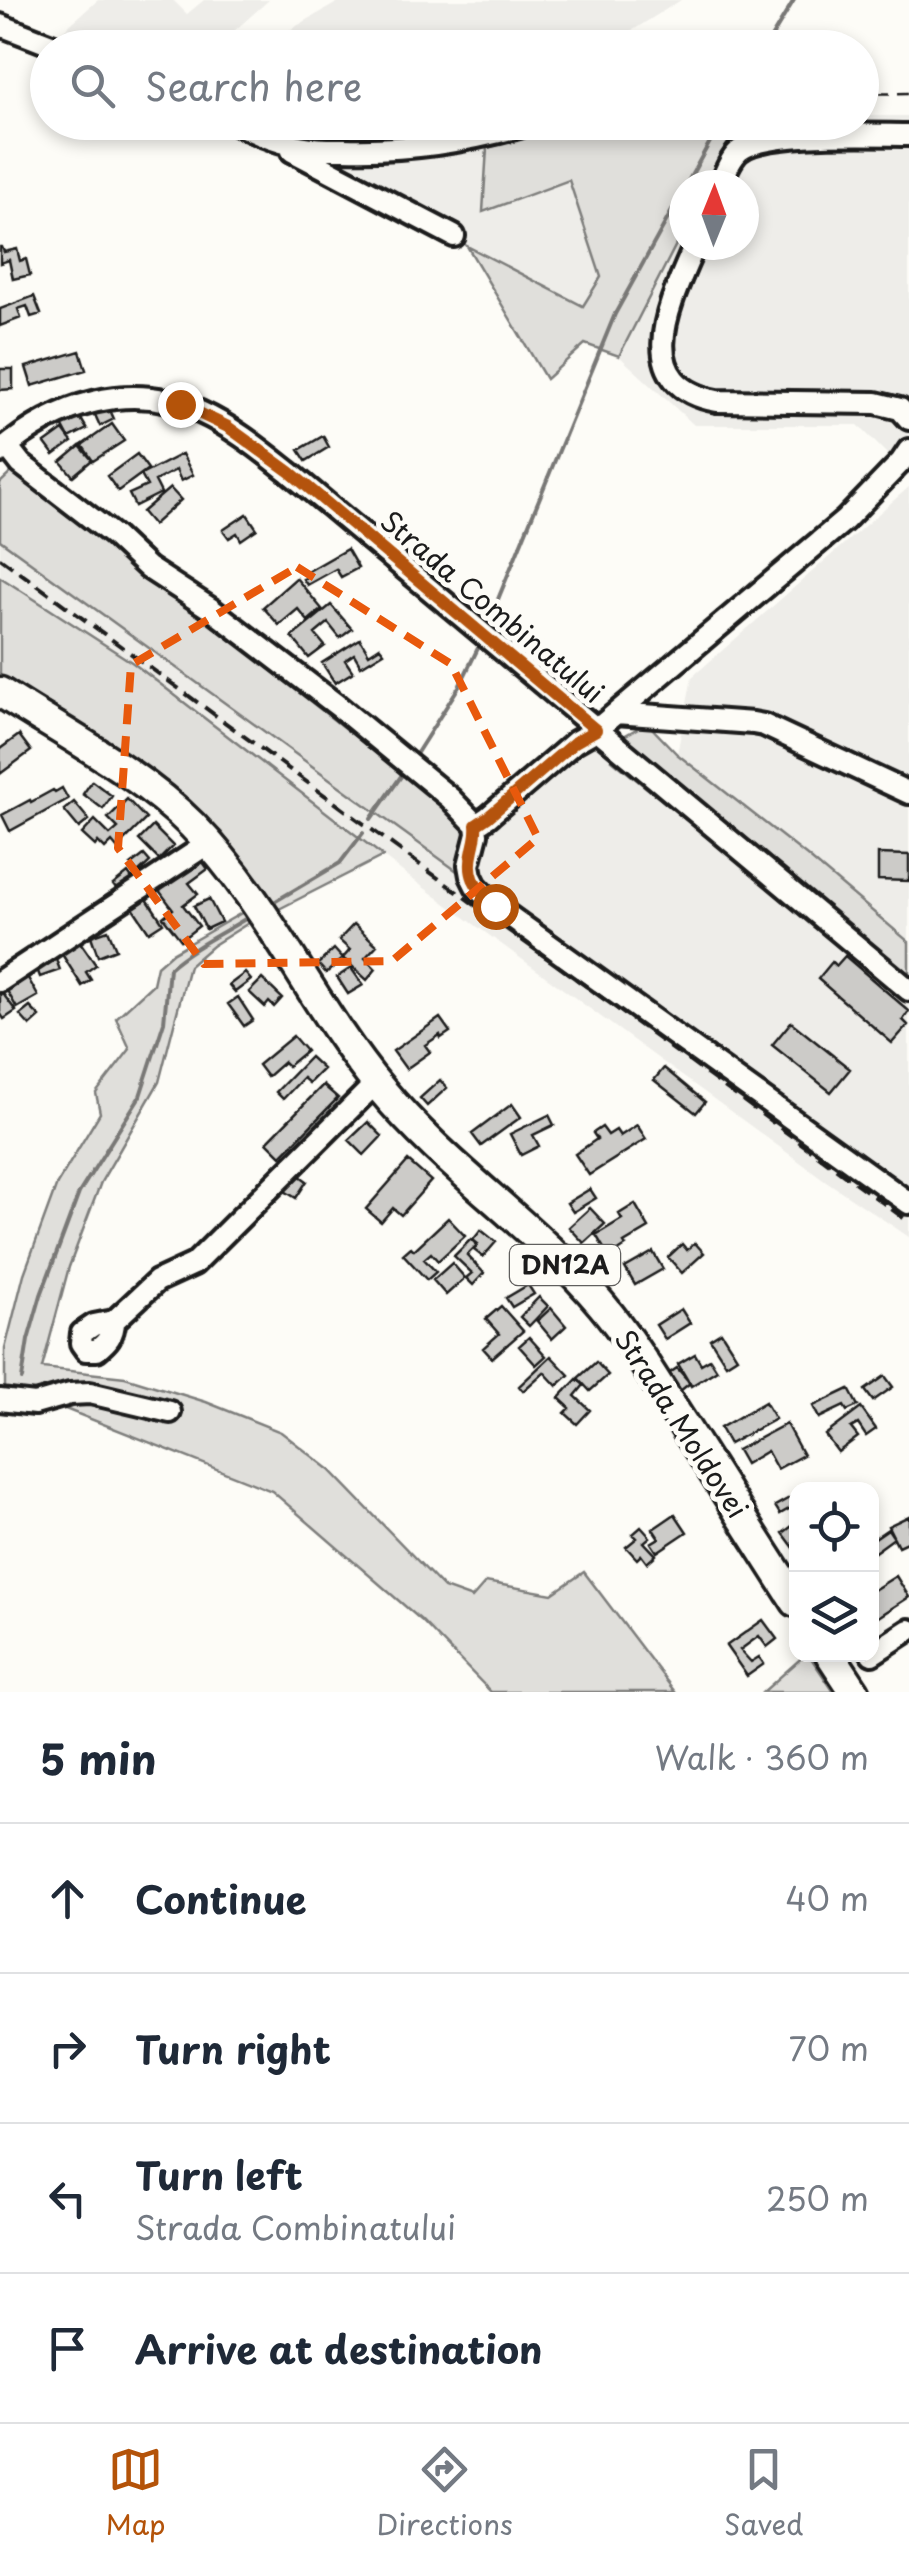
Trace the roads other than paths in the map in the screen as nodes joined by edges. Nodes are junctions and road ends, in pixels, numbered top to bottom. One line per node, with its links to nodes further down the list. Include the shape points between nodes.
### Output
1 (0, 25): 2 (street)
2 (30, 37)
3 (879, 135): 4 (street)
4 (909, 135)
5 (272, 140): 10 (street)
6 (277, 140): 7 (street, via 386,150)
7 (462, 140)
8 (764, 140): 9 (street, via 738,152)
9 (728, 170)
10 (454, 236)
11 (689, 260): 12 (street, via 663,330 664,363 682,389 717,402 884,404)
12 (909, 419)
13 (2, 443): 19 (street, Strada Combinatului, via 98,400 161,399 202,412 290,472); 21 (street, via 148,568 338,706)
14 (909, 450): 17 (street, via 845,520)
15 (0, 683): 18 (main road)
16 (0, 692): 18 (main road, Strada Moldovei / DN12A)
17 (616, 713): 19 (street); 20 (street, via 764,726)
18 (50, 724): 22 (main road, Strada Moldovei / DN12A, via 158,796)
19 (596, 730): 21 (street); 24 (street, Strada Combinatului)
20 (909, 793)
21 (476, 825): 26 (street, via 471,876 495,906)
22 (209, 843): 23 (street); 25 (main road, Strada Moldovei / DN12A)
23 (0, 980)
24 (909, 990)
25 (376, 1083): 27 (street, via 194,1264 157,1281); 30 (main road, Strada Moldovei / DN12A, via 604,1306)
26 (909, 1202)
27 (114, 1322)
28 (0, 1400): 29 (street, via 35,1404 90,1394)
29 (170, 1412)
30 (789, 1591)
31 (909, 1630): 32 (street)
32 (879, 1649)

